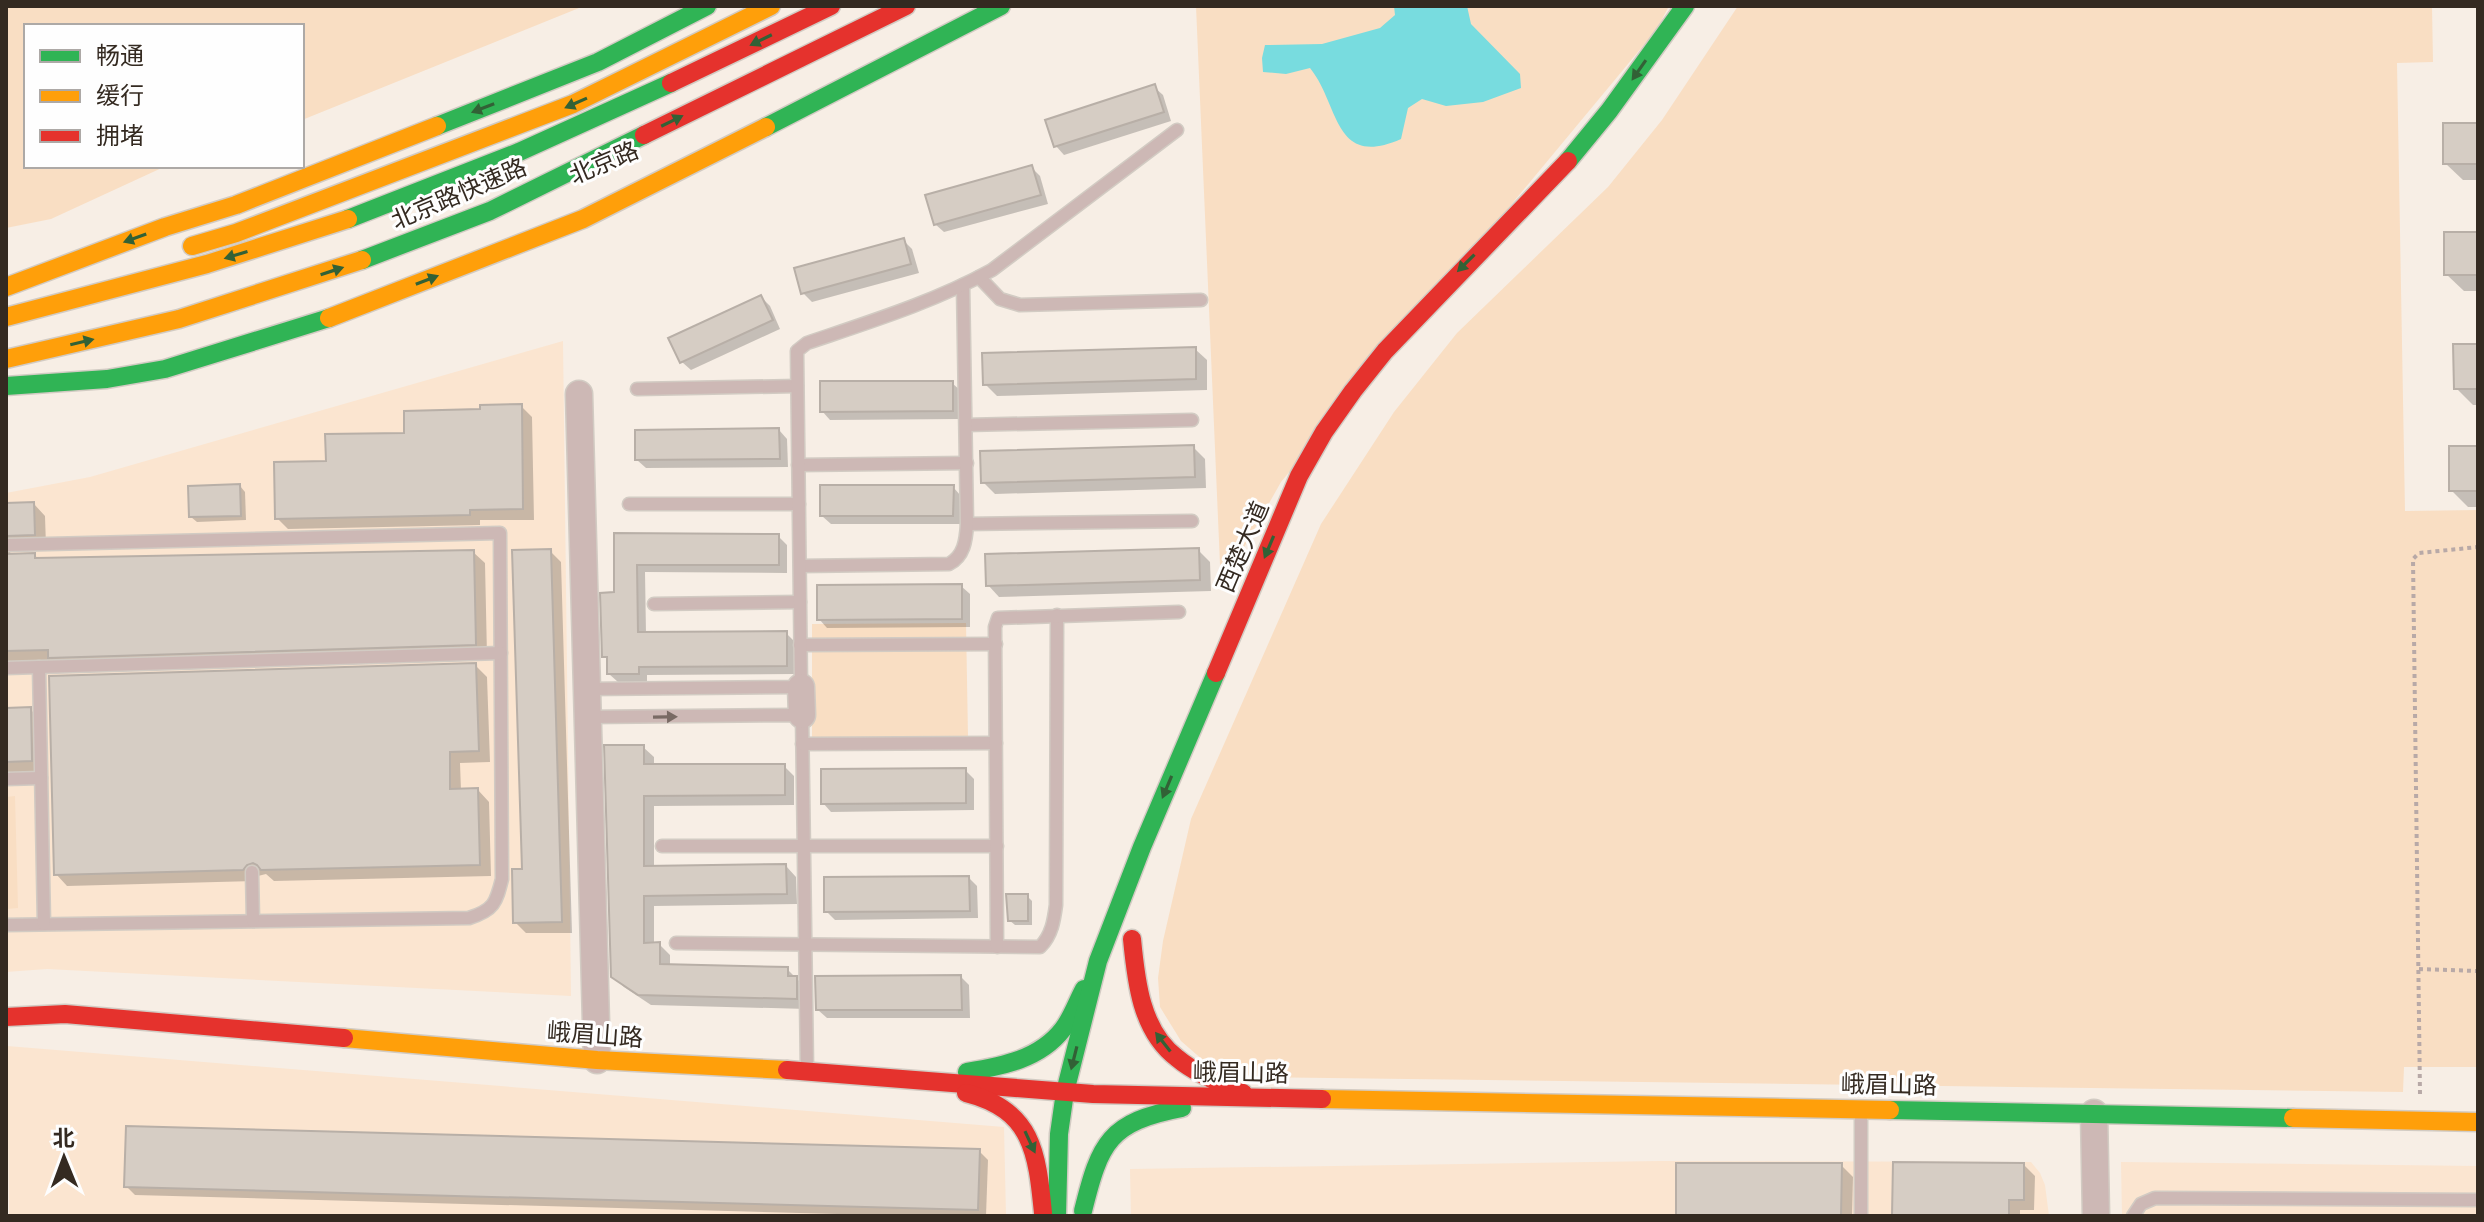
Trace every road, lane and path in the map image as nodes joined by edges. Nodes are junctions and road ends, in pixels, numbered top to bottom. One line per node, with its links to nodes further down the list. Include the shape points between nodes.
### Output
1 (707, 6): 17 (main road, one-way to 17, via 598,62 236,205)
2 (771, 6): 12 (main road, one-way to 12, via 573,104 236,233)
3 (831, 6): 20 (main road, 北京路快速路, one-way to 20, via 522,151 327,227)
4 (906, 6): 23 (main road, 北京路快速路, one-way to 4, via 179,319 340,268 490,211)
5 (967, 6): 10 (main road, 北京路, via 674,159)
6 (1001, 6): 25 (main road, one-way to 6, via 165,369 316,323 583,219)
7 (1685, 6): 69 (main road, 西楚大道, one-way to 69, via 1610,111 1560,170 1393,341 1318,439)
8 (1177, 130): 15 (lane)
9 (1584, 170): 22 (main road, via 1476,275)
10 (590, 195)
11 (520, 224): 13 (main road)
12 (175, 250)
13 (406, 268)
14 (99, 272): 18 (main road)
15 (979, 277): 16 (lane); 19 (lane, via 1000,299 1020,305)
16 (963, 285): 26 (lane, via 807,343 797,351); 30 (lane)
17 (6, 287)
18 (6, 293)
19 (1201, 300)
20 (6, 317)
21 (220, 325): 24 (main road)
22 (1427, 333)
23 (6, 359)
24 (6, 372)
25 (6, 386)
26 (797, 386): 27 (lane); 32 (lane)
27 (637, 389)
28 (579, 394): 51 (street)
29 (1192, 420): 30 (lane)
30 (966, 425): 31 (lane)
31 (967, 463): 32 (lane); 36 (lane)
32 (798, 465): 34 (lane)
33 (629, 504): 34 (lane)
34 (799, 504): 39 (lane)
35 (1192, 521): 36 (lane)
36 (967, 524): 39 (lane, via 966,543 949,564)
37 (6, 545): 47 (lane, via 500,533)
38 (2478, 547): 70 (path, via 2419,553 2413,559)
39 (800, 566): 41 (lane)
40 (1267, 600): 62 (main road, 西楚大道)
41 (800, 602): 42 (lane); 46 (lane)
42 (654, 604)
43 (1179, 612): 44 (lane)
44 (1057, 615): 45 (lane, via 998,618); 68 (lane, via 1055,913 1040,947)
45 (996, 644): 46 (lane); 54 (lane)
46 (800, 645): 50 (lane)
47 (501, 653): 48 (lane, via 249,666); 63 (lane, via 502,879 496,902 469,918)
48 (39, 667): 49 (lane); 56 (lane)
49 (6, 668)
50 (801, 687): 51 (lane); 52 (street)
51 (587, 689): 53 (street)
52 (802, 715): 53 (lane, one-way to 52); 55 (lane)
53 (587, 717): 74 (street)
54 (996, 743): 55 (lane); 60 (lane)
55 (802, 744): 59 (lane)
56 (41, 778): 57 (lane); 64 (lane)
57 (6, 779)
58 (662, 846): 59 (lane)
59 (804, 846): 60 (lane); 67 (lane)
60 (997, 846): 68 (lane)
61 (252, 872): 63 (lane)
62 (1152, 872)
63 (253, 921): 64 (lane)
64 (44, 924): 65 (lane)
65 (6, 925)
66 (676, 943): 67 (lane)
67 (805, 944): 68 (lane); 75 (lane)
68 (997, 947)
69 (1098, 961): 76 (main road, via 1064,1027 1048,1044 1010,1064); 77 (main road, 西楚大道, one-way to 77)
70 (2419, 969): 71 (path); 81 (path)
71 (2478, 971)
72 (1120, 979): 78 (main road, one-way to 72, via 1190,1067 1156,1034 1135,976 1133,932)
73 (6, 1017): 74 (main road, 峨眉山路, via 65,1014)
74 (597, 1060): 75 (main road, 峨眉山路)
75 (807, 1071): 76 (main road, 峨眉山路)
76 (918, 1080): 77 (main road, 峨眉山路); 86 (main road, one-way to 86, via 990,1100 1017,1119 1038,1161)
77 (1065, 1092): 78 (main road, 峨眉山路); 87 (main road, 西楚大道)
78 (1252, 1097): 79 (main road, 峨眉山路); 85 (main road, via 1160,1111 1117,1130 1093,1167)
79 (1861, 1109): 80 (main road, 峨眉山路); 88 (lane)
80 (2094, 1113): 81 (main road, 峨眉山路); 89 (street)
81 (2421, 1120): 82 (main road, 峨眉山路)
82 (2478, 1122)
83 (1085, 1145): 85 (main road)
84 (2478, 1200): 90 (lane, via 2155,1198 2141,1204)
85 (1083, 1213)
86 (1043, 1216)
87 (1057, 1216)
88 (1861, 1216)
89 (2096, 1216)
90 (2133, 1216)

